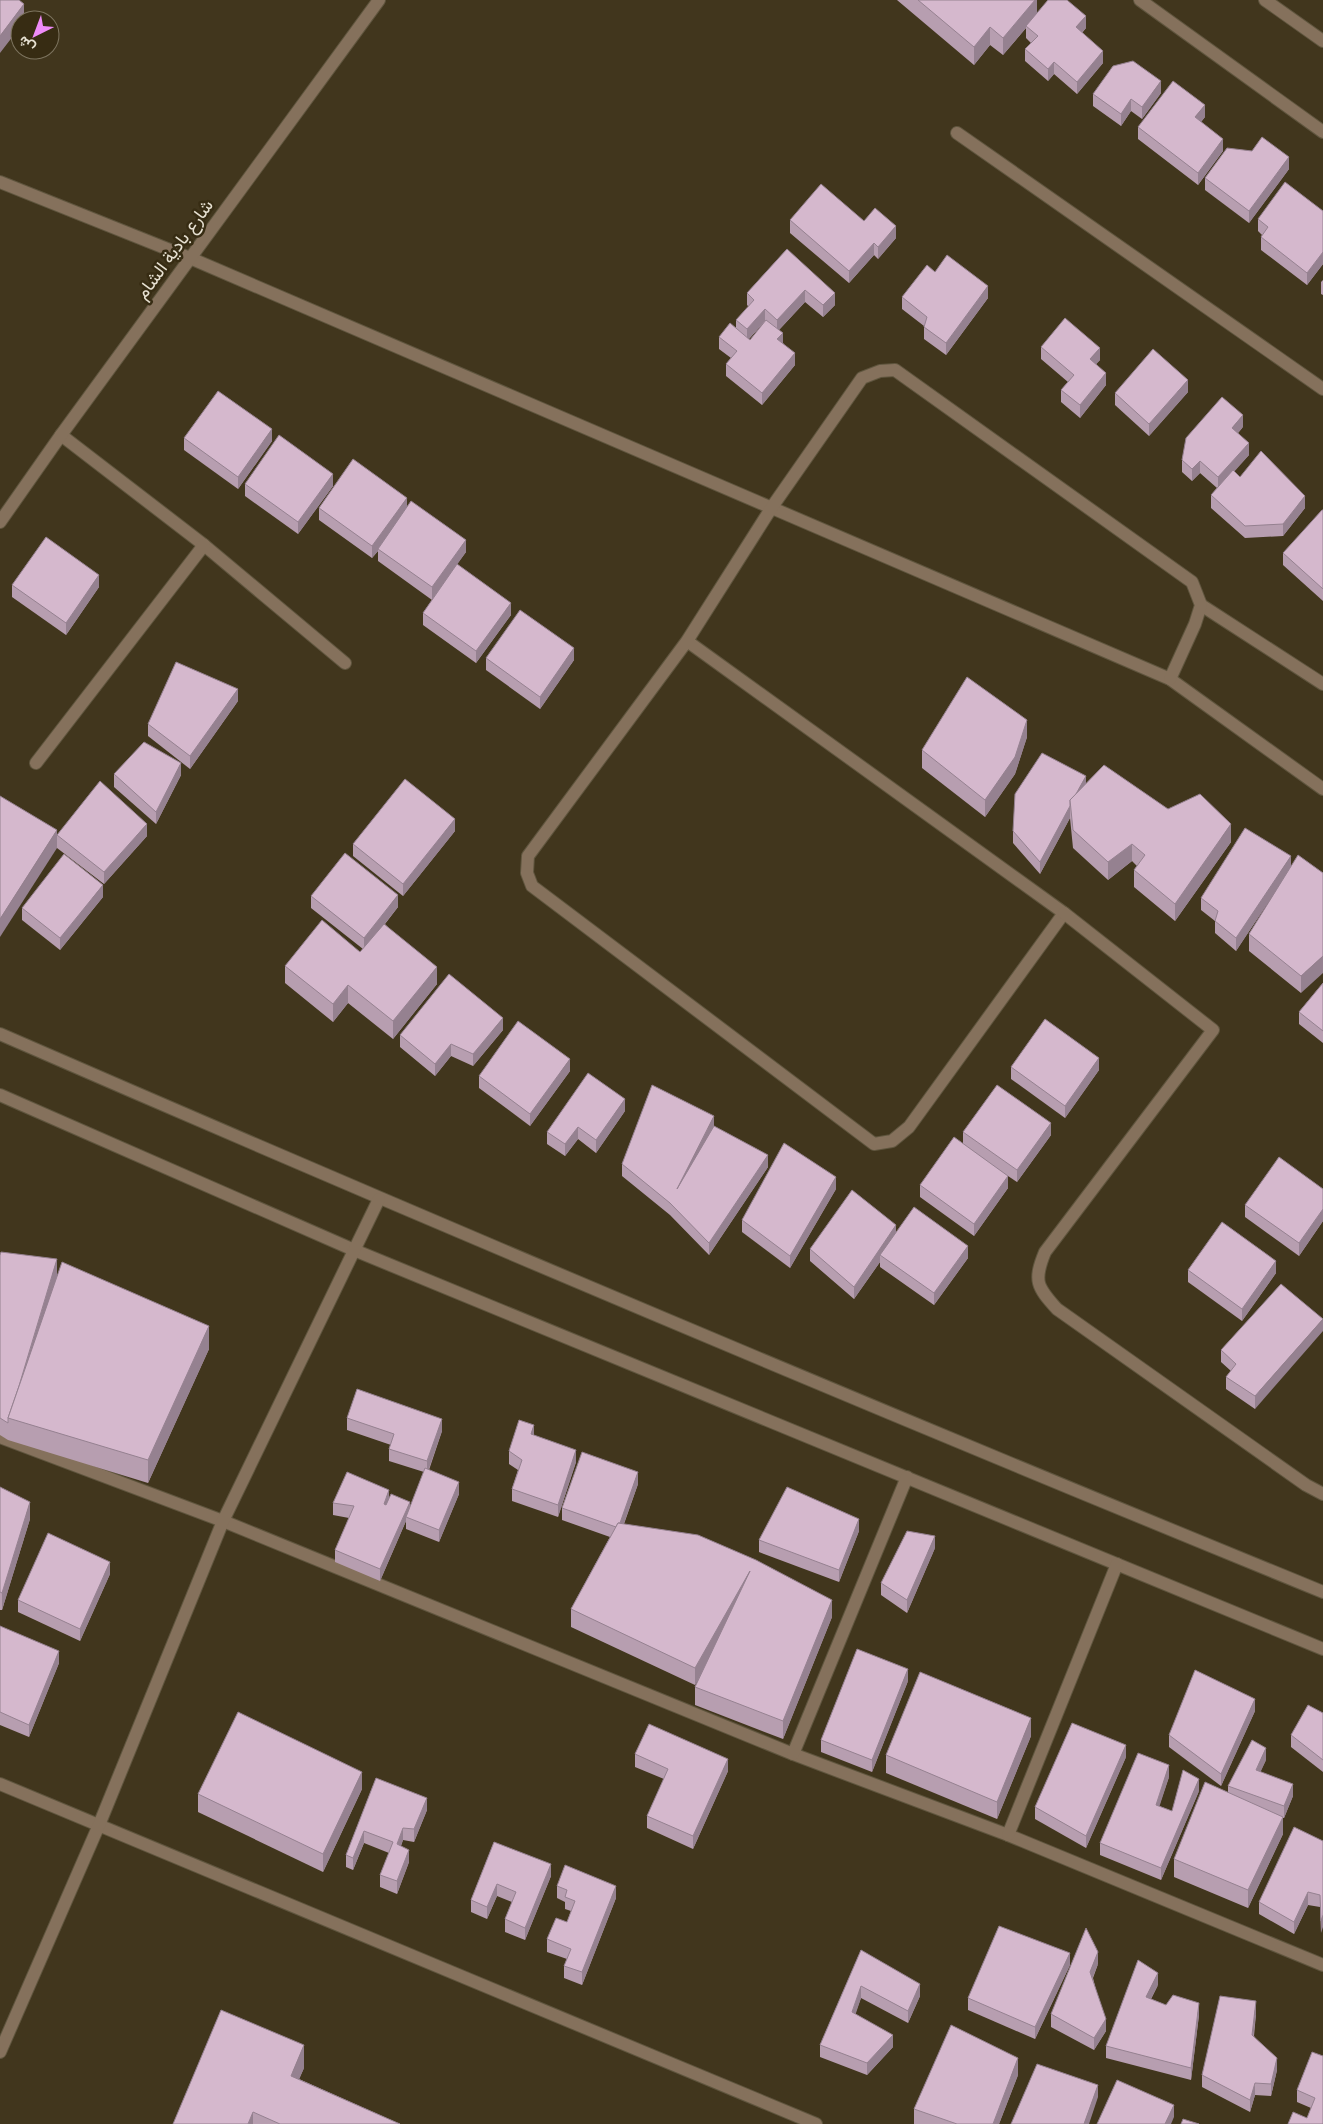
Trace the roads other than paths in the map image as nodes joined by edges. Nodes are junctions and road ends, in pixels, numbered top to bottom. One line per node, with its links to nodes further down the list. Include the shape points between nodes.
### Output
1 (379, 0): 8 (street, شارع بادية الشام)
2 (1140, 0): 5 (street)
3 (1265, 0): 4 (street)
4 (1323, 41)
5 (1323, 132)
6 (957, 133): 9 (street)
7 (0, 182): 8 (street)
8 (190, 258): 10 (street, شارع بادية الشام); 11 (street)
9 (1323, 389)
10 (61, 435): 12 (street, شارع بادية الشام); 13 (street)
11 (772, 506): 14 (street, via 862,378 880,371 895,370 1192,582); 15 (street); 17 (street)
12 (0, 522)
13 (204, 545): 16 (street); 19 (street)
14 (1201, 605): 17 (street); 18 (street)
15 (687, 641): 21 (street); 21 (street, via 528,856 527,873 532,886 874,1144 892,1141 909,1127)
16 (345, 663)
17 (1170, 679): 20 (street)
18 (1323, 684)
19 (36, 763)
20 (1323, 789)
21 (1064, 913): 28 (street, via 1213,1030 1045,1252 1037,1271 1039,1290 1057,1309)
22 (0, 1034): 24 (street)
23 (0, 1095): 25 (street)
24 (379, 1198): 25 (street); 31 (street)
25 (354, 1250): 27 (street); 29 (street)
26 (0, 1437): 29 (street)
27 (907, 1477): 30 (street); 33 (street)
28 (1323, 1494)
29 (222, 1521): 33 (street); 35 (street)
30 (1117, 1564): 32 (street); 36 (street)
31 (1323, 1592)
32 (1323, 1649)
33 (793, 1754): 36 (street)
34 (0, 1784): 35 (street)
35 (99, 1824): 38 (street); 39 (street)
36 (1008, 1835): 37 (street)
37 (1323, 1965)
38 (0, 2052)
39 (816, 2124)

